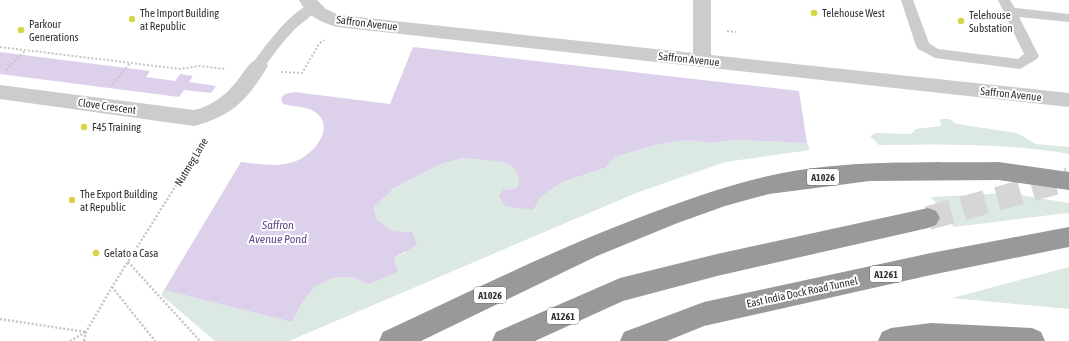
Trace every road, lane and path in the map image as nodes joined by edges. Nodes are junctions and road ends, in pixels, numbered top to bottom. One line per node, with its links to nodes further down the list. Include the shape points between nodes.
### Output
1 (702, 0): 9 (street)
2 (908, 0): 4 (lane, via 923,46 929,50 935,53 1020,64 1032,56)
3 (310, 4): 9 (street, Saffron Avenue, via 328,18 337,21); 11 (lane, via 281,35)
4 (1007, 6): 5 (lane)
5 (1069, 18)
6 (325, 39): 14 (path, via 319,44 302,73)
7 (0, 47): 8 (path)
8 (26, 50): 10 (path); 13 (path)
9 (702, 61): 17 (street, Saffron Avenue)
10 (130, 63): 12 (path, via 180,69 199,66); 15 (path)
11 (258, 66): 18 (street, via 232,100)
12 (232, 70)
13 (5, 72)
14 (278, 72)
15 (112, 85)
16 (0, 92): 18 (street, Clove Crescent, via 194,118)
17 (1069, 100)
18 (214, 113): 22 (path, Nutmeg Lane, via 206,138)
19 (1069, 181): 30 (highway, A1026, via 998,171 870,172 768,185 703,204 588,248)
20 (928, 218): 31 (highway, A1261, via 717,265 620,290)
21 (1069, 237): 32 (highway, East India Dock Road Tunnel / A1261, via 931,264 704,314)
22 (128, 262): 23 (path, Nutmeg Lane); 29 (path)
23 (112, 287): 25 (path, Nutmeg Lane); 28 (path)
24 (0, 319): 25 (path)
25 (86, 332): 26 (path); 27 (path, Nutmeg Lane)
26 (70, 341)
27 (84, 341)
28 (155, 341)
29 (200, 341)
30 (392, 341)
31 (505, 341)
32 (633, 341)
33 (891, 341): 34 (highway, via 931,336)
34 (1032, 341)

